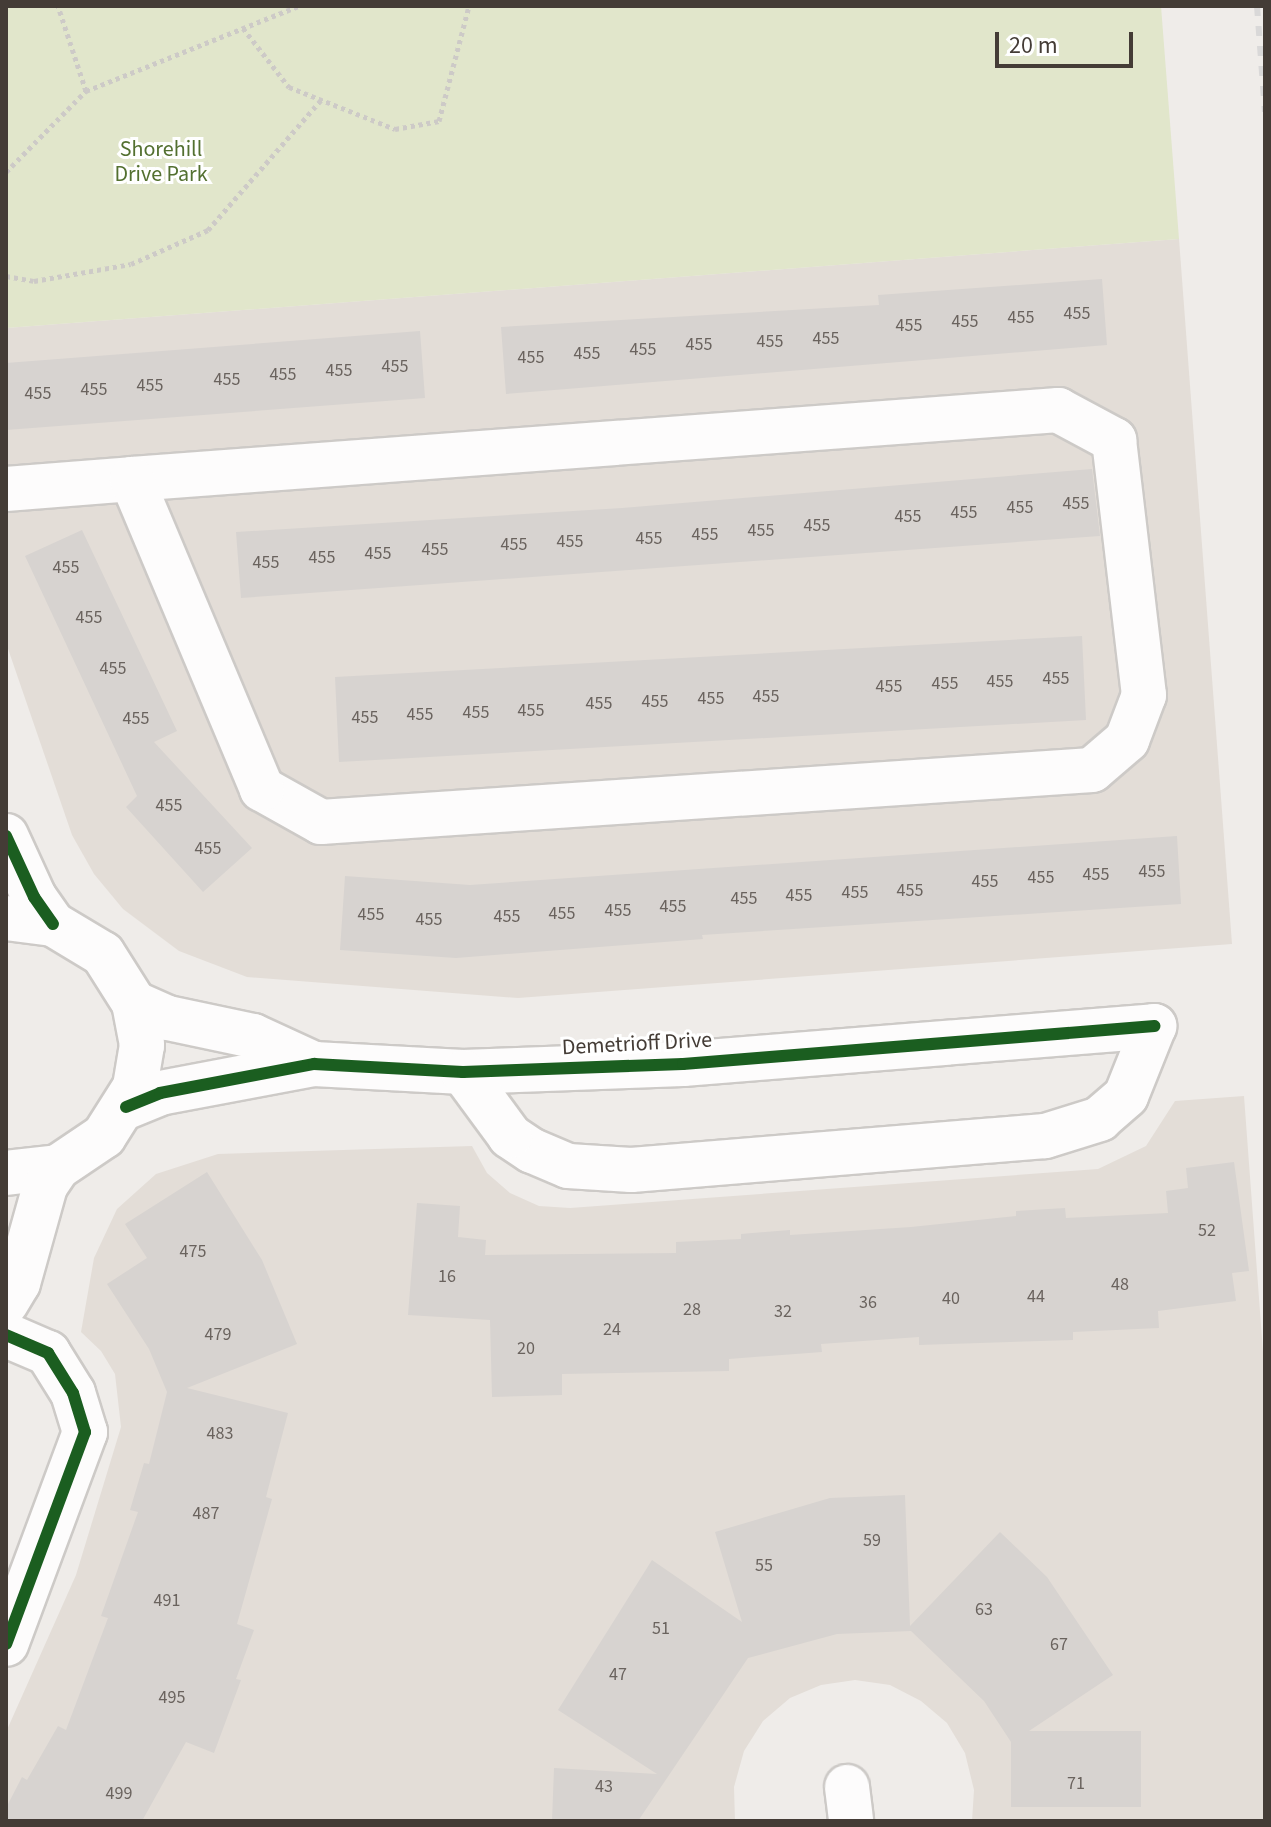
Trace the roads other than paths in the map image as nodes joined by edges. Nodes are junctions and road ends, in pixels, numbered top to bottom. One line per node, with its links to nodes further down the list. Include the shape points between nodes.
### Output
1 (132, 479): 1 (street, via 1058,410 1114,440 1144,695 1127,740 1092,770 321,822 262,789); 2 (street)
2 (6, 489)
3 (6, 836): 5 (street, via 34,897)
4 (6, 918): 5 (street)
5 (53, 924): 6 (street, via 103,954)
6 (134, 1003): 7 (street, Demetrioff Drive, via 168,1018 253,1036); 9 (street, via 140,1066)
7 (314, 1064): 8 (street, Demetrioff Drive); 9 (street, Demetrioff Drive, via 160,1093)
8 (463, 1072): 8 (street, Demetrioff Drive, via 683,1064 1154,1026 1126,1096 1100,1119 1045,1136 631,1170 568,1166 532,1151 510,1136)
9 (126, 1107): 10 (street, via 90,1149)
10 (58, 1167): 11 (street); 12 (street, via 45,1186 18,1283)
11 (6, 1173)
12 (6, 1303)
13 (6, 1335): 14 (street, via 48,1353 73,1393 85,1432)
14 (6, 1644)

